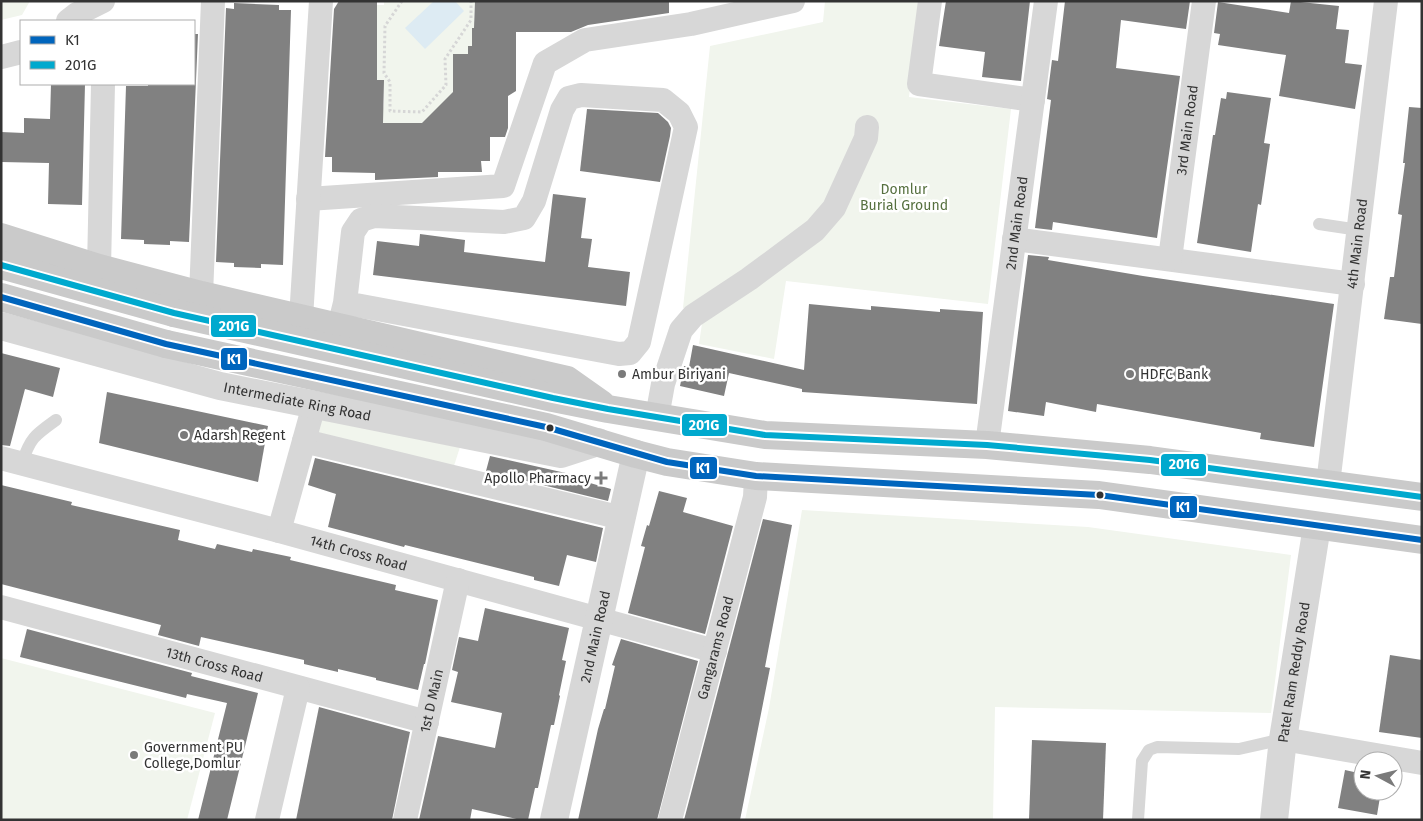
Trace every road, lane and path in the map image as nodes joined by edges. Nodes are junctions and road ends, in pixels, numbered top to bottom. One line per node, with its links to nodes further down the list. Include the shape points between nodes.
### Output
1 (104, 1): 11 (street); 12 (street)
2 (212, 1): 27 (street)
3 (321, 1): 18 (street)
4 (402, 1): 5 (path, via 385,26 384,73 390,82 390,112 422,112 446,85 445,59 471,20)
5 (470, 1)
6 (793, 1): 18 (street, via 691,24 585,40 545,62 503,186)
7 (930, 1): 16 (street, via 919,84)
8 (1046, 1): 16 (street, 2nd Main Road)
9 (1204, 1): 23 (street, 3rd Main Road)
10 (1386, 1): 20 (street, 4th Main Road)
11 (69, 20)
12 (105, 20)
13 (20, 52): 14 (street)
14 (1, 57)
15 (103, 85): 25 (street)
16 (1033, 100): 22 (street, 2nd Main Road)
17 (867, 127): 34 (street, via 866,138 834,208 815,230 693,316 681,330 663,384)
18 (308, 199): 30 (street)
19 (1318, 224): 20 (lane)
20 (1359, 230): 26 (street, 4th Main Road)
21 (1, 237): 25 (main road)
22 (1014, 238): 23 (street); 38 (street, 2nd Main Road)
23 (1170, 259): 26 (street)
24 (1, 265): 33 (main road, bridge, via 174,313)
25 (99, 268): 27 (main road)
26 (1353, 284): 42 (street, 4th Main Road)
27 (202, 295): 30 (main road)
28 (1, 298): 37 (main road, bridge, via 166,344 546,427)
29 (342, 315): 29 (street, via 353,232 361,220 374,216 504,222 524,218 534,201 562,110 569,98 581,95 663,100 680,113 686,127 639,342 630,353); 30 (main road); 33 (main road, via 567,380)
30 (301, 318)
31 (1, 326): 32 (street, Intermediate Ring Road, via 220,386)
32 (314, 405): 36 (street); 37 (street, Intermediate Ring Road, via 561,454)
33 (608, 409): 34 (main road)
34 (657, 417): 38 (main road, via 765,435)
35 (56, 420): 40 (lane, via 34,436 27,448)
36 (304, 442): 44 (street); 46 (street)
37 (598, 442): 39 (main road)
38 (987, 445): 42 (main road, via 1150,460)
39 (636, 454): 41 (main road); 44 (street, 2nd Main Road)
40 (12, 460): 46 (street, 14th Cross Road)
41 (756, 476): 45 (main road, via 1099,495); 51 (street, Gangarams Road, via 755,497)
42 (1328, 484): 43 (main road)
43 (1422, 497)
44 (622, 518): 50 (street, 2nd Main Road)
45 (1317, 526): 47 (main road); 54 (street, Patel Ram Reddy Road)
46 (278, 531): 48 (street, 14th Cross Road)
47 (1422, 540)
48 (458, 580): 50 (street, 14th Cross Road); 53 (street, 1st D Main)
49 (1, 607): 52 (street, 13th Cross Road)
50 (599, 619): 51 (street, 14th Cross Road); 58 (street, 2nd Main Road)
51 (715, 651): 59 (street, Gangarams Road)
52 (298, 688): 53 (street, 13th Cross Road); 56 (street)
53 (427, 722): 57 (street, 1st D Main)
54 (1283, 739): 55 (street); 60 (lane, via 1239,749 1157,747 1149,750 1142,762); 61 (street, Patel Ram Reddy Road)
55 (1422, 764)
56 (267, 820)
57 (405, 820)
58 (554, 820)
59 (670, 820)
60 (1138, 820)
61 (1274, 820)

